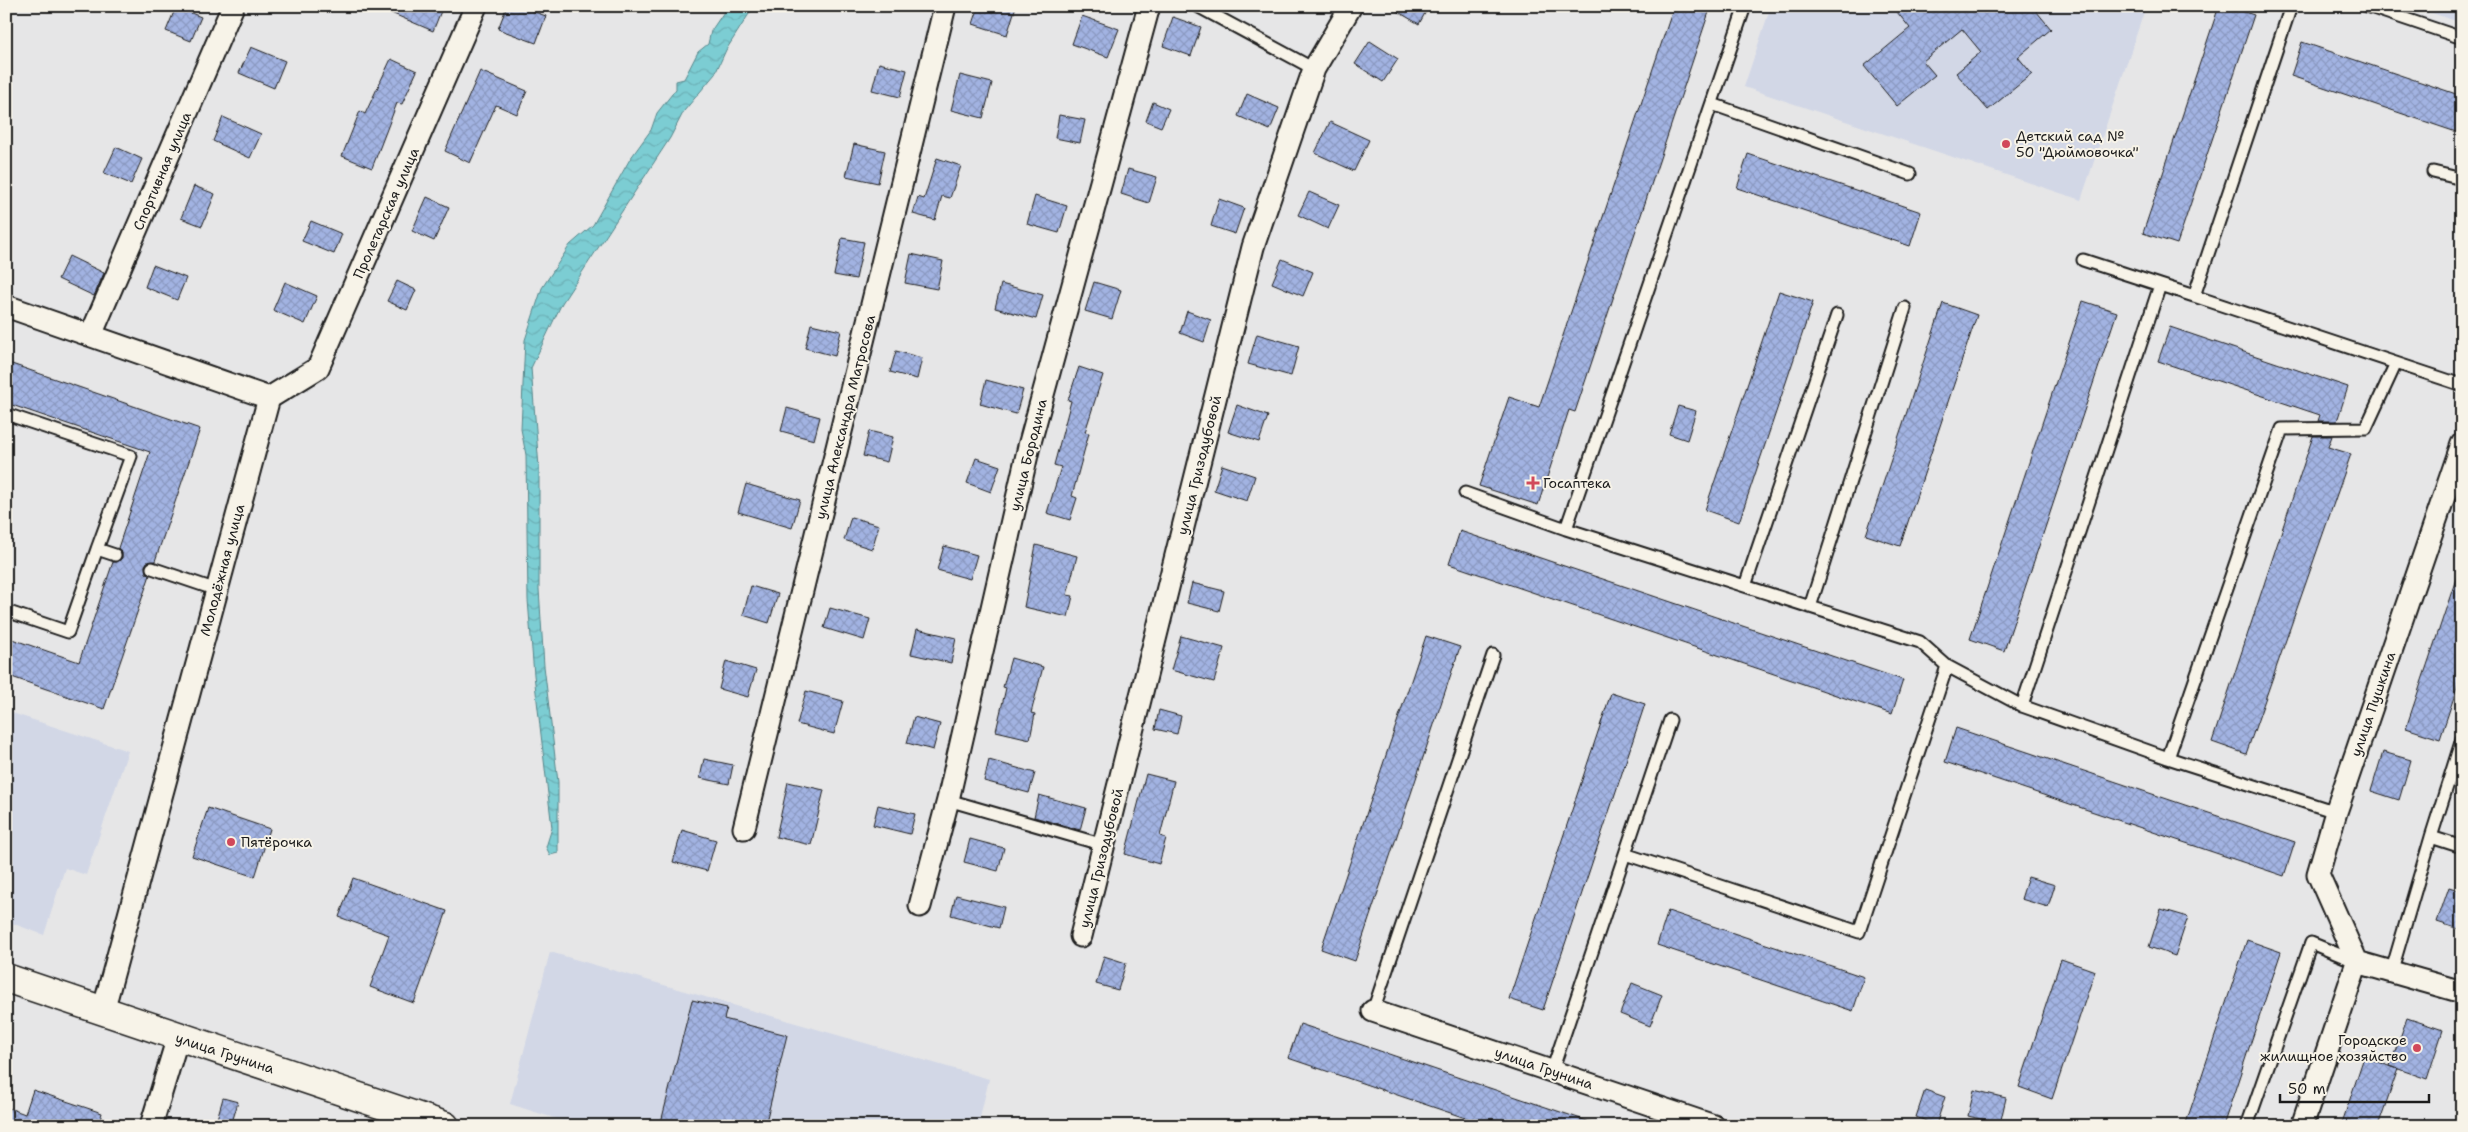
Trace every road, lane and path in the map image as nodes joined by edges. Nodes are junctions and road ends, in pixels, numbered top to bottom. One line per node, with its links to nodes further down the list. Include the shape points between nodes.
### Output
1 (232, 6): 22 (street, Спортивная улица)
2 (476, 6): 25 (street, Пролетарская улица, via 318,368)
3 (946, 6): 45 (street, улица Александра Матросова)
4 (1150, 6): 43 (street, улица Бородина, via 1029,446)
5 (1197, 6): 11 (lane)
6 (1351, 6): 11 (street, улица Гризодубовой)
7 (1745, 6): 12 (lane)
8 (2291, 6): 18 (lane)
9 (2367, 6): 10 (lane)
10 (2462, 38)
11 (1314, 69): 47 (street, улица Гризодубовой, via 1253,247)
12 (1712, 104): 14 (lane); 29 (lane)
13 (2433, 172): 15 (lane)
14 (1910, 174)
15 (2462, 179)
16 (2083, 260): 17 (lane)
17 (2160, 285): 18 (lane); 39 (lane)
18 (2194, 296): 23 (lane)
19 (6, 306): 22 (street)
20 (1905, 308): 35 (lane)
21 (1837, 315): 33 (lane)
22 (90, 335): 25 (street)
23 (2396, 363): 24 (lane); 42 (lane, via 2366,428 2282,429)
24 (2462, 385)
25 (269, 398): 34 (street, Молодёжная улица)
26 (6, 414): 30 (lane, via 131,456)
27 (2462, 444): 44 (street, улица Пушкина)
28 (1465, 492): 29 (lane)
29 (1566, 528): 33 (lane)
30 (97, 549): 31 (lane); 36 (lane, via 68,632)
31 (115, 555)
32 (152, 568): 34 (lane)
33 (1745, 586): 35 (lane)
34 (217, 590): 56 (street, Молодёжная улица)
35 (1810, 607): 38 (lane, via 1920,642)
36 (6, 610)
37 (1493, 654): 57 (lane)
38 (1947, 666): 39 (lane); 49 (lane, via 1859,932)
39 (2022, 706): 42 (lane)
40 (1670, 720): 49 (lane)
41 (2462, 739): 46 (lane)
42 (2168, 758): 44 (lane)
43 (948, 800): 47 (lane); 50 (street, улица Бородина)
44 (2336, 812): 52 (street, улица Пушкина, via 2318,874)
45 (744, 828)
46 (2431, 837): 48 (lane); 53 (lane)
47 (1104, 845): 51 (street, улица Гризодубовой)
48 (2462, 847)
49 (1625, 854): 59 (lane)
50 (920, 906)
51 (1081, 936)
52 (2357, 962): 53 (street); 63 (lane, via 2311,943); 64 (street)
53 (2391, 973): 55 (street)
54 (6, 978): 56 (street, улица Грунина)
55 (2462, 992)
56 (103, 1011): 58 (street, улица Грунина)
57 (1373, 1011): 59 (street, улица Грунина)
58 (178, 1037): 60 (street); 61 (street, улица Грунина)
59 (1552, 1071): 62 (street, улица Грунина)
60 (152, 1126)
61 (445, 1126)
62 (1714, 1126)
63 (2247, 1126)
64 (2302, 1126)

